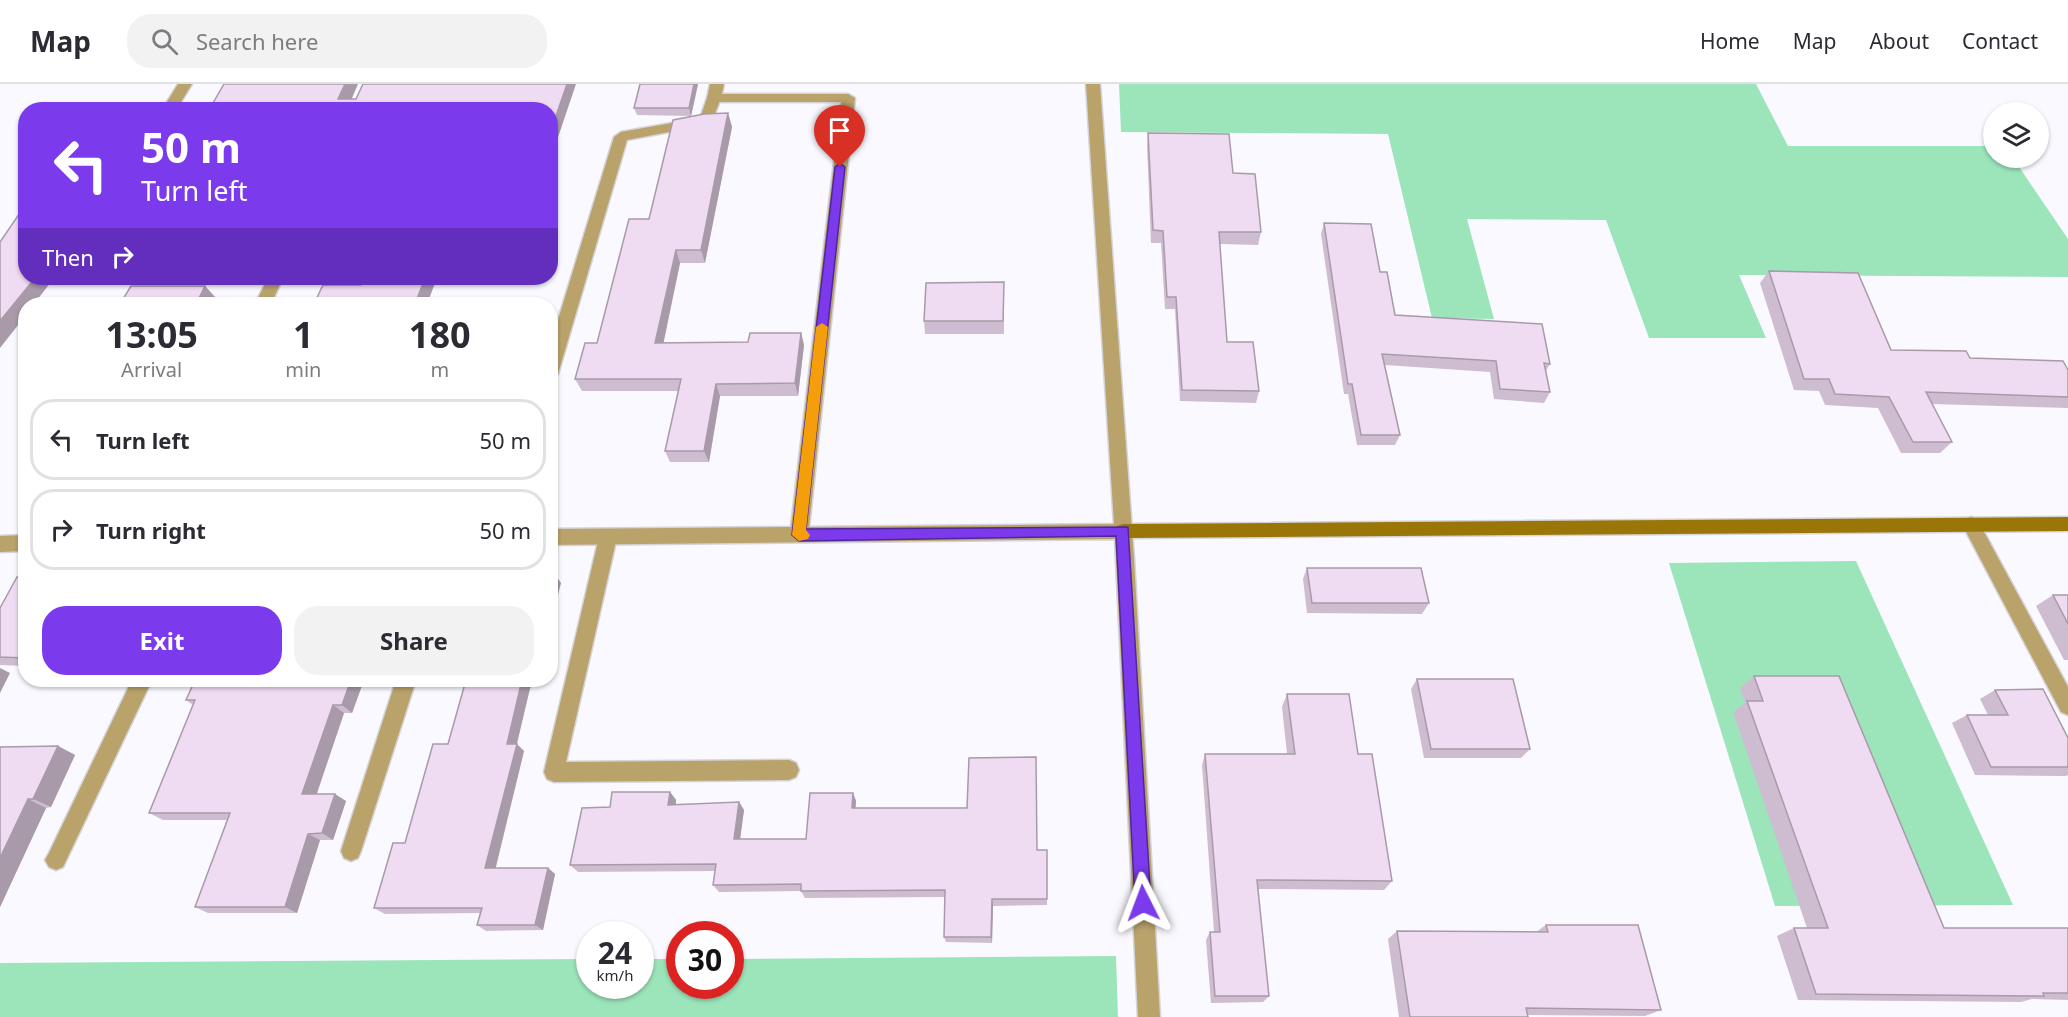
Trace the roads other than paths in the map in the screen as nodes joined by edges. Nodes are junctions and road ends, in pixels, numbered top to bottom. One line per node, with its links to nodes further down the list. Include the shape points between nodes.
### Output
1 (184, 84): 4 (street)
2 (1093, 84): 8 (street)
3 (715, 91): 5 (street, via 706,121 621,137); 9 (street, via 848,98)
4 (174, 102)
5 (558, 347)
6 (1971, 524): 7 (street); 8 (street); 16 (street)
7 (2068, 524)
8 (1123, 531): 9 (street); 20 (street)
9 (799, 535): 11 (street)
10 (558, 537): 11 (street)
11 (608, 537): 17 (street, via 554,772)
12 (18, 543): 13 (street)
13 (0, 544)
14 (139, 687): 19 (street)
15 (404, 687): 18 (street)
16 (2068, 706)
17 (789, 770)
18 (351, 851)
19 (56, 860)
20 (1149, 1017)

